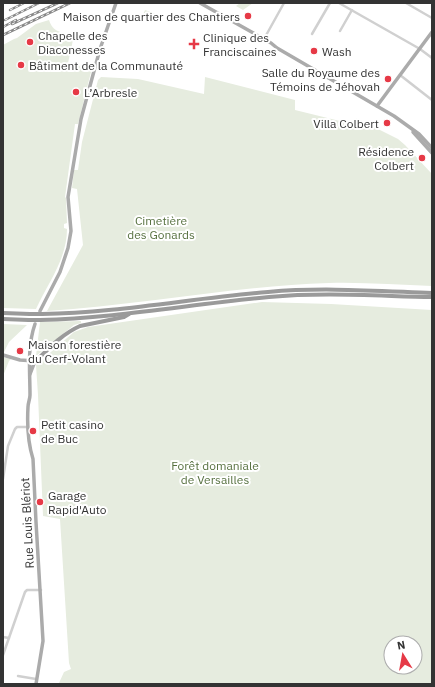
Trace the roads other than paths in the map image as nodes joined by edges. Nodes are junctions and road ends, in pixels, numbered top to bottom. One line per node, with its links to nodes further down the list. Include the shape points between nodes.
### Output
1 (116, 3): 26 (main road, via 100,49 81,119 68,198 71,230 68,248)
2 (200, 3): 12 (main road)
3 (284, 3): 13 (street)
4 (330, 3): 11 (street)
5 (339, 3): 7 (street)
6 (406, 3): 8 (street)
7 (352, 10): 9 (street); 15 (street)
8 (432, 18)
9 (340, 31)
10 (432, 32): 15 (main road)
11 (312, 34)
12 (256, 36): 13 (main road); 14 (main road)
13 (264, 39): 14 (main road)
14 (275, 47): 19 (main road)
15 (420, 49): 16 (street); 17 (main road)
16 (432, 58)
17 (400, 76): 18 (street); 19 (main road)
18 (432, 100)
19 (377, 106): 20 (main road)
20 (413, 131): 21 (main road); 22 (main road)
21 (432, 148)
22 (432, 153)
23 (432, 293): 26 (highway, via 277,291 86,313)
24 (432, 297): 27 (highway, via 298,295)
25 (3, 313): 26 (highway, bridge)
26 (41, 313)
27 (131, 313): 28 (highway, bridge, via 87,318); 31 (highway, via 124,317 74,328)
28 (3, 319)
29 (34, 324): 32 (main road, Rue Louis Blériot)
30 (3, 355): 32 (main road)
31 (39, 358): 33 (main road)
32 (29, 361): 33 (main road); 34 (main road, Rue Louis Blériot)
33 (35, 361): 34 (main road)
34 (29, 374): 35 (main road, Rue Louis Blériot)
35 (28, 427): 36 (street, via 15,429 8,446); 37 (main road, Rue Louis Blériot, via 33,459)
36 (3, 478)
37 (41, 590): 39 (street, via 25,592); 42 (main road, Rue Louis Blériot, via 43,641)
38 (3, 637): 39 (street)
39 (9, 638): 40 (street)
40 (3, 655)
41 (18, 676): 42 (street)
42 (36, 679): 43 (main road, Rue Louis Blériot)
43 (36, 684)

